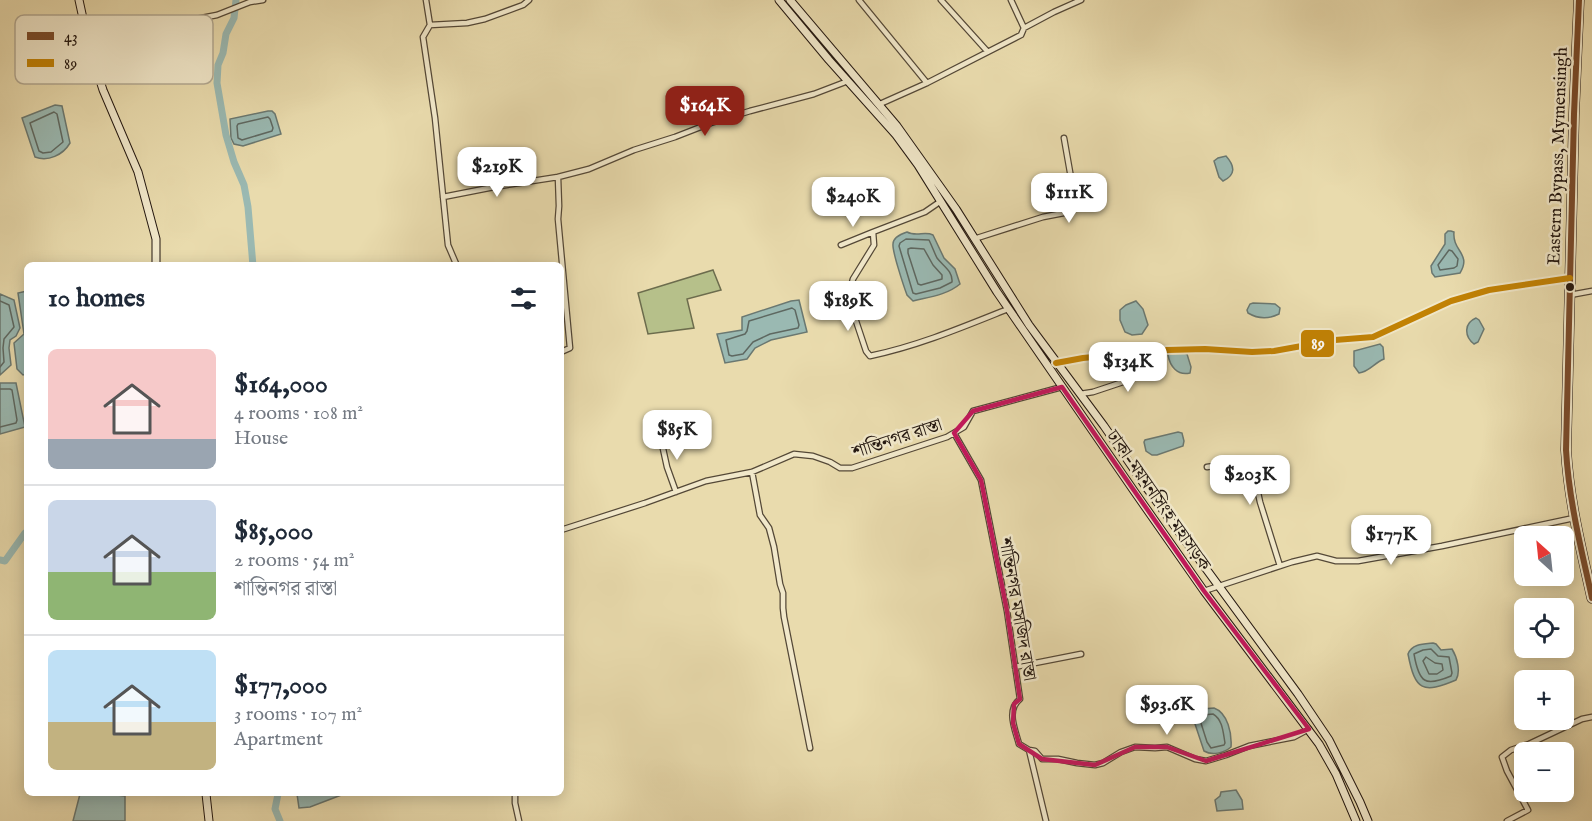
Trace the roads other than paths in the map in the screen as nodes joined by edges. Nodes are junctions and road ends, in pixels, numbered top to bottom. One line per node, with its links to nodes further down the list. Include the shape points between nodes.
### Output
1 (79, 0): 12 (main road)
2 (263, 0): 13 (street)
3 (426, 0): 14 (street)
4 (529, 0): 14 (street, via 467,23)
5 (779, 0): 17 (main road, ঢাকা-ময়মনসিংহ মহাসড়ক)
6 (790, 0): 20 (main road, ঢাকা-ময়মনসিংহ মহাসড়ক)
7 (859, 0): 18 (street)
8 (941, 0): 16 (street)
9 (1011, 0): 15 (street)
10 (1082, 0): 15 (street)
11 (1579, 0): 32 (highway, Eastern Bypass, Mymensingh)
12 (82, 15)
13 (213, 16)
14 (430, 25): 23 (street, via 423,37)
15 (1024, 28): 16 (street, via 1021,35)
16 (987, 51): 18 (street)
17 (848, 81): 22 (street, via 711,123); 24 (main road, ঢাকা-ময়মনসিংহ মহাসড়ক, via 896,135)
18 (927, 83): 20 (street)
19 (101, 84): 28 (main road, via 138,172 156,239)
20 (880, 104): 26 (main road, ঢাকা-ময়মনসিংহ মহাসড়ক)
21 (1064, 138): 26 (street, via 1073,189 1069,212)
22 (558, 177): 23 (street); 30 (street)
23 (443, 197): 29 (street, via 448,245)
24 (941, 201): 25 (street, via 925,212); 35 (main road, ঢাকা-ময়মনসিংহ মহাসড়ক)
25 (873, 232): 27 (street); 35 (street, via 874,245 853,279 849,294 870,356 948,333)
26 (974, 238): 38 (main road, ঢাকা-ময়মনসিংহ মহাসড়ক)
27 (841, 245)
28 (156, 262)
29 (455, 262)
30 (563, 262)
31 (564, 274): 36 (street, via 570,348)
32 (1570, 278): 34 (highway, Eastern Bypass, Mymensingh); 37 (street, via 1489,290 1450,301 1373,337 1274,351)
33 (1592, 291): 34 (street)
34 (1570, 295): 46 (highway, Eastern Bypass, Mymensingh, via 1566,450)
35 (1008, 309): 39 (main road, ঢাকা-ময়মনসিংহ মহাসড়ক)
36 (564, 351)
37 (1155, 351): 38 (street); 40 (street, via 1124,382)
38 (1056, 363): 40 (main road, ঢাকা-ময়মনসিংহ মহাসড়ক)
39 (1062, 387): 41 (street, শান্তিনগর রাস্তা, via 973,411); 50 (main road, ঢাকা-ময়মনসিংহ মহাসড়ক)
40 (1080, 394): 49 (main road, ঢাকা-ময়মনসিংহ মহাসড়ক)
41 (954, 433): 44 (street, শান্তিনগর রাস্তা, via 852,468 794,454); 53 (street, শান্তিনগর মসজিদ রাস্তা, via 981,480)
42 (660, 435): 45 (street)
43 (1207, 466): 48 (street, via 1236,463 1250,467)
44 (752, 472): 45 (street, শান্তিনগর রাস্তা, via 706,481); 56 (street, via 760,515 769,528 774,547)
45 (676, 492): 47 (street, শান্তিনগর রাস্তা)
46 (1574, 518): 48 (street, via 1358,561 1317,556); 51 (highway, Eastern Bypass, Mymensingh)
47 (564, 529)
48 (1280, 567): 49 (street)
49 (1220, 586): 50 (street); 64 (main road, ঢাকা-ময়মনসিংহ মহাসড়ক, via 1329,740)
50 (1204, 591): 55 (main road, ঢাকা-ময়মনসিংহ মহাসড়ক)
51 (1592, 598)
52 (1082, 654): 53 (street)
53 (1015, 667): 57 (street, শান্তিনগর মসজিদ রাস্তা, via 1020,699 1012,710 1013,723 1019,744)
54 (1592, 717): 65 (street, via 1502,757 1528,810)
55 (1309, 729): 57 (street, via 1294,737 1206,760 1167,747 1134,747 1095,765 1042,759); 63 (main road, ঢাকা-ময়মনসিংহ মহাসড়ক, via 1336,774)
56 (810, 748)
57 (1029, 750): 62 (street, শান্তিনগর মসজিদ রাস্তা)
58 (206, 796): 60 (main road)
59 (515, 796): 61 (street)
60 (208, 821)
61 (519, 821)
62 (1046, 821)
63 (1356, 821)
64 (1368, 821)
65 (1507, 821)

